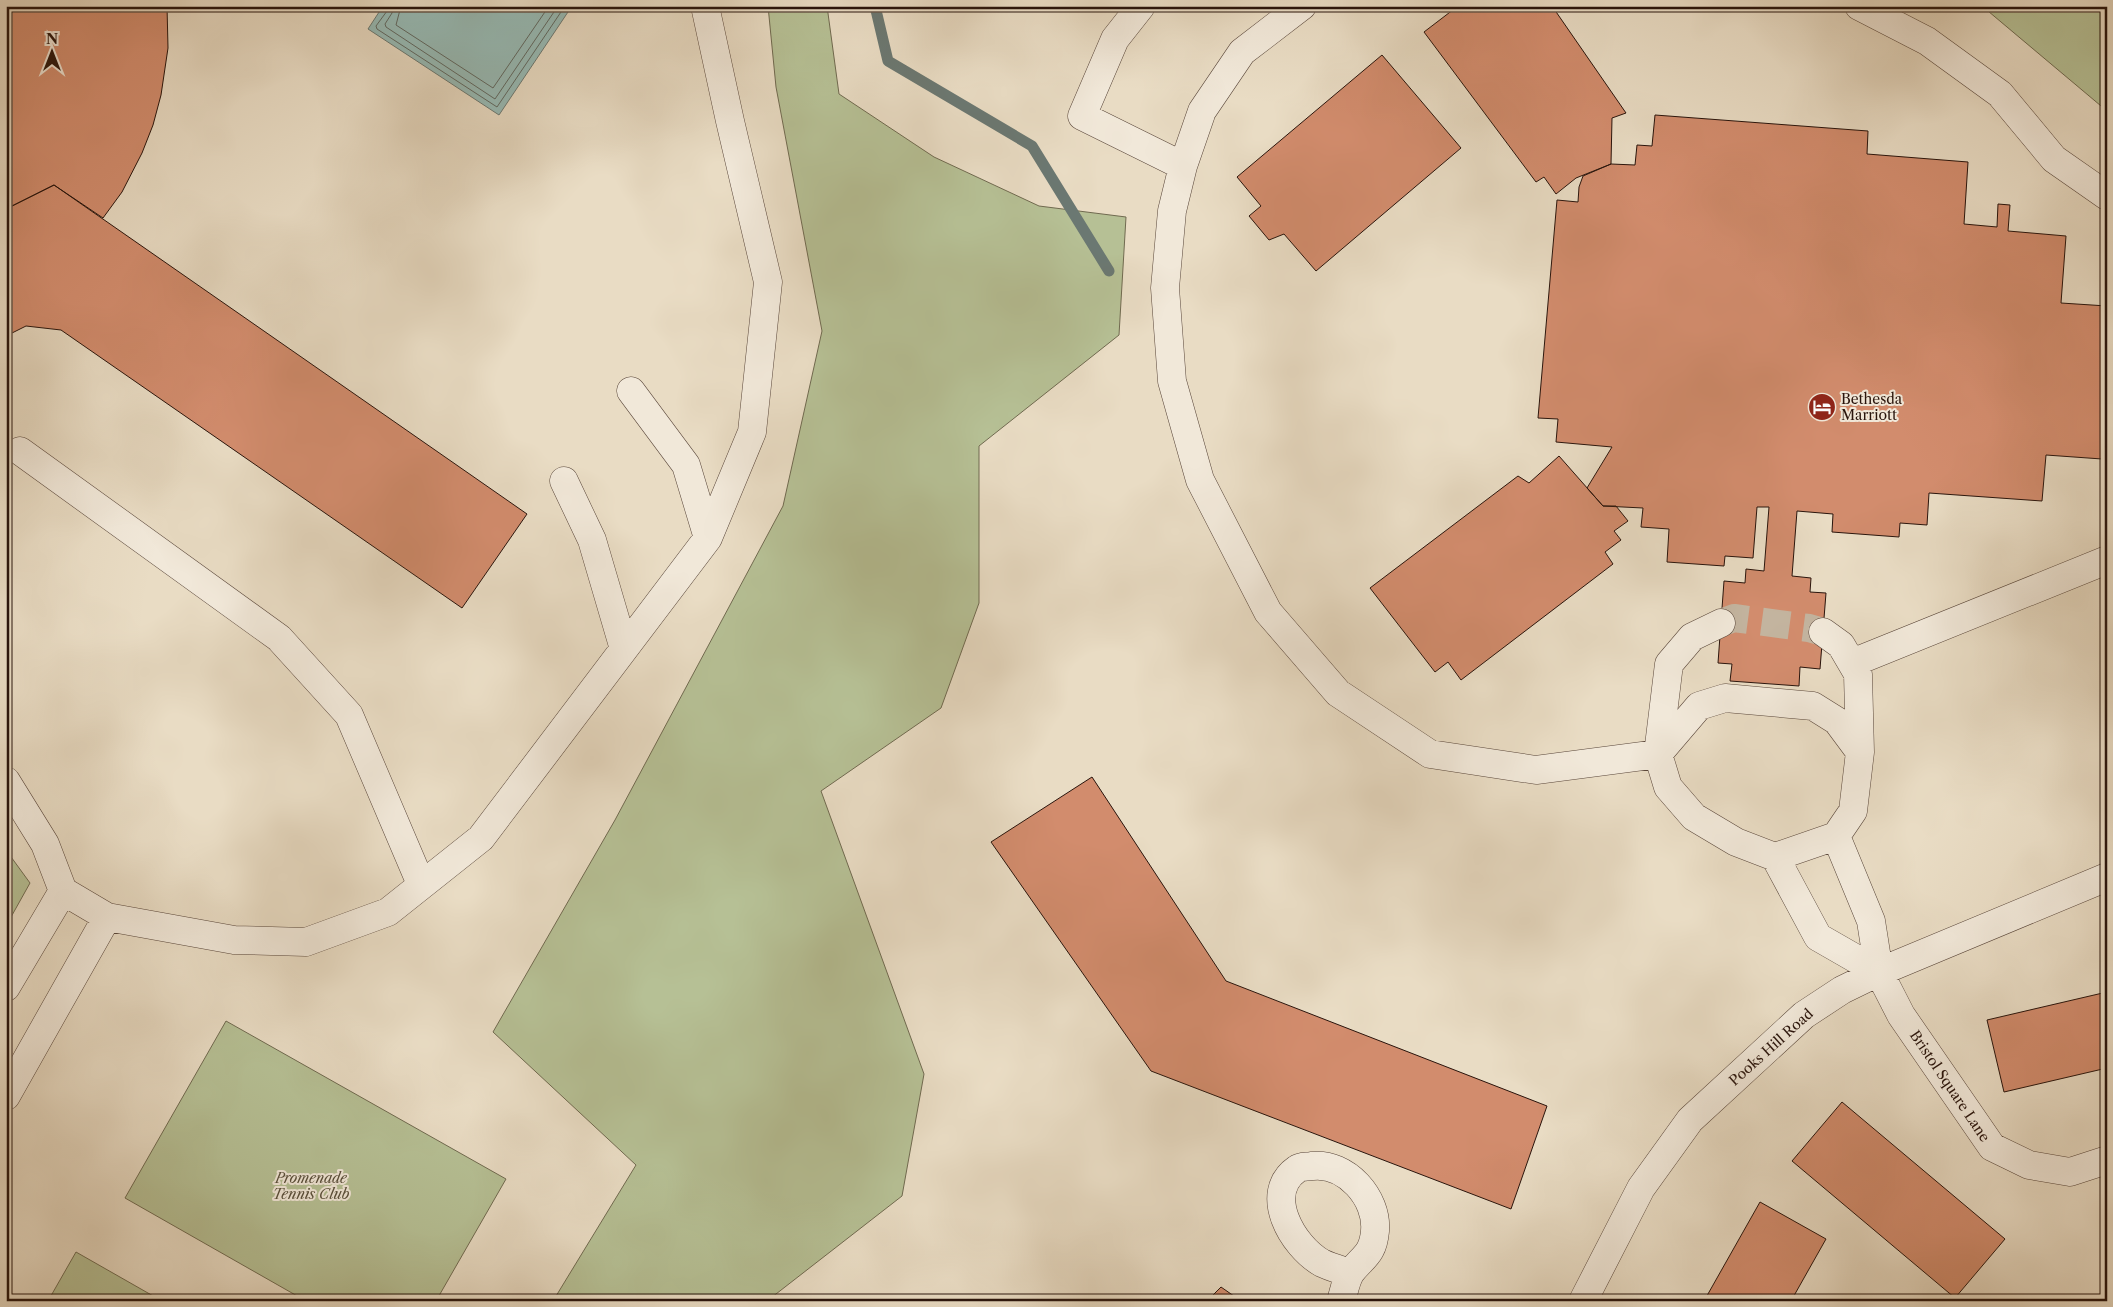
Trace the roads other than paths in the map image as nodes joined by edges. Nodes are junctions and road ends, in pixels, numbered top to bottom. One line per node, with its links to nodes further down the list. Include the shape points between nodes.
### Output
1 (705, 6): 10 (street, via 768,282 752,432)
2 (1141, 6): 5 (street, via 1115,39 1082,116)
3 (1302, 6): 5 (street, via 1242,52 1202,111)
4 (1859, 6): 6 (street, via 1927,41 2000,94 2054,159)
5 (1183, 166): 17 (street, via 1172,211 1165,288 1172,380 1200,480 1268,612 1338,693 1430,754 1536,770)
6 (2107, 196)
7 (631, 391): 10 (street, via 686,465)
8 (20, 451): 22 (street, via 279,638 349,715)
9 (564, 481): 14 (street, via 592,540)
10 (708, 538): 14 (street)
11 (2107, 560): 15 (street)
12 (1721, 623): 17 (street, via 1692,637 1670,664)
13 (1823, 632): 15 (street, via 1841,645)
14 (624, 649): 22 (street, via 481,838)
15 (1852, 663): 16 (street, via 1858,674)
16 (1860, 752): 17 (street, via 1837,721 1813,706 1725,698 1699,706); 19 (street, via 1853,811)
17 (1658, 754): 20 (street, via 1668,788 1694,817 1736,842)
18 (6, 782): 23 (street, via 45,844)
19 (1836, 836): 20 (street); 25 (street, via 1871,921)
20 (1775, 857): 25 (street, via 1818,937)
21 (2107, 877): 25 (street, Pooks Hill Road)
22 (421, 884): 24 (street, via 388,912 306,942 234,940)
23 (63, 891): 24 (street); 26 (street)
24 (107, 917): 27 (street)
25 (1879, 972): 28 (street, Bristol Square Lane, via 1901,1014 1992,1147 2029,1165 2070,1172); 31 (street, Pooks Hill Road, via 1842,990 1804,1015 1690,1120 1641,1188)
26 (6, 987)
27 (6, 1096)
28 (2107, 1160)
29 (1350, 1274): 30 (street)
30 (1341, 1301)
31 (1583, 1301)

